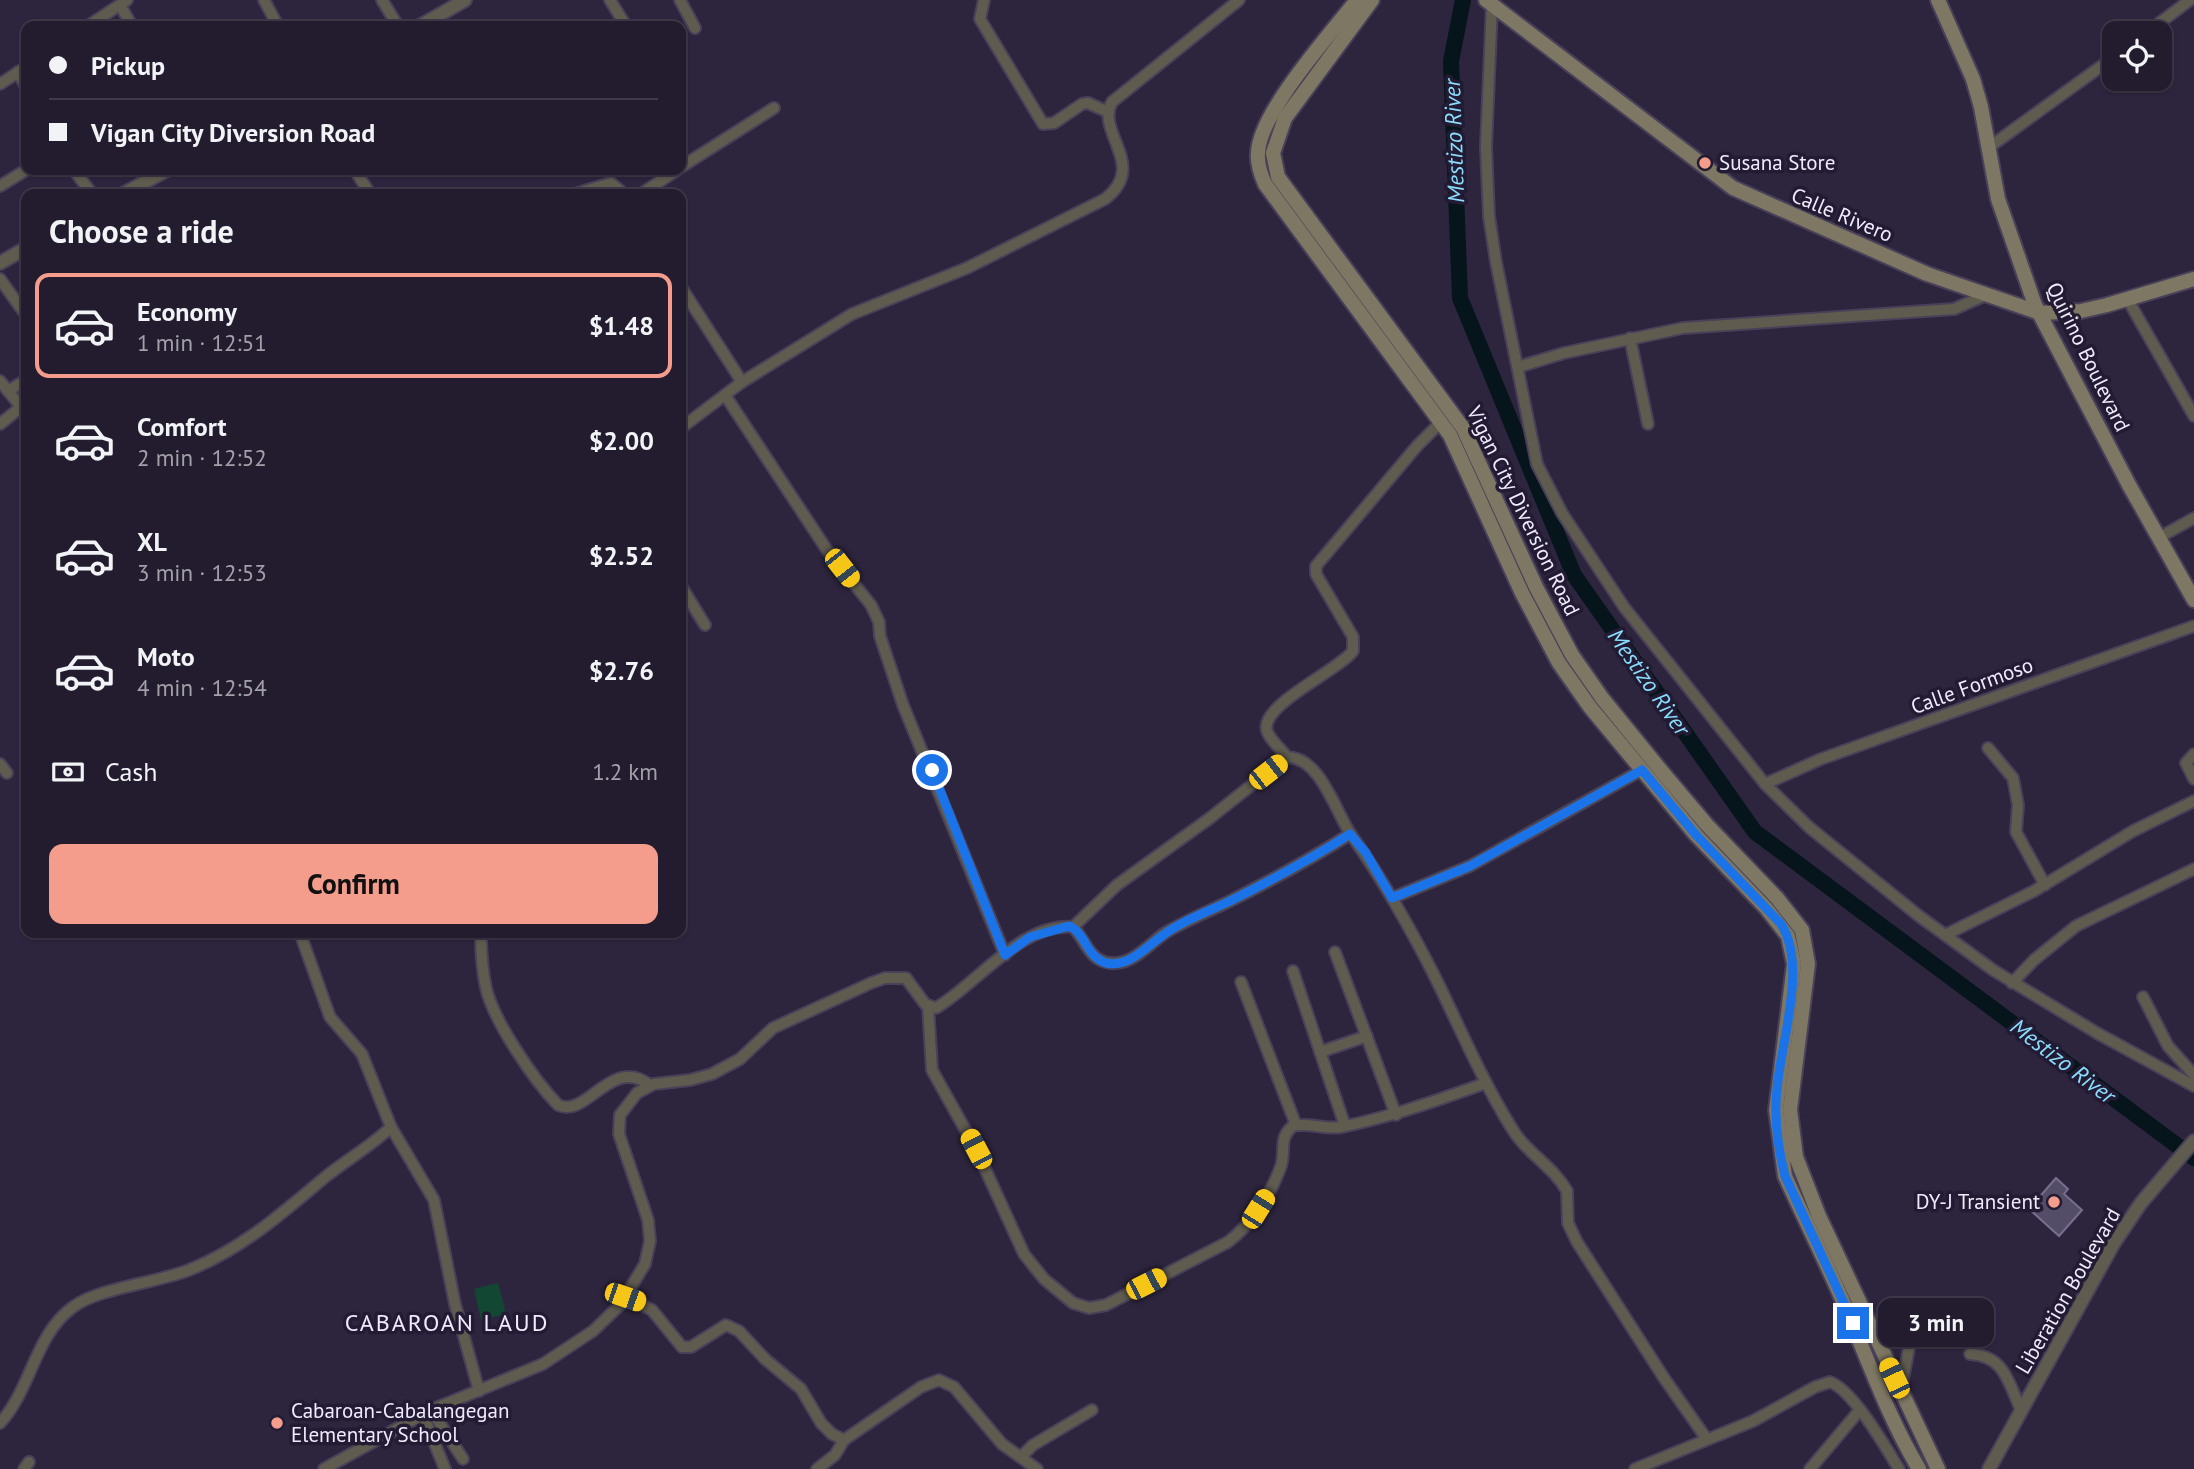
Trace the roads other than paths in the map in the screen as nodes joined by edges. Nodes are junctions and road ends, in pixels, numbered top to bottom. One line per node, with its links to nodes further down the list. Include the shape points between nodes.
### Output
1 (264, 0): 16 (street)
2 (382, 0): 17 (street)
3 (465, 0): 18 (street)
4 (610, 0): 19 (street)
5 (680, 0): 21 (street)
6 (984, 0): 26 (street, via 980,19 1043,124 1054,123 1082,104)
7 (1239, 0): 26 (street, via 1116,97)
8 (1357, 0): 41 (main road, Vigan City Diversion Road, via 1273,111 1258,153 1265,184)
9 (1372, 0): 41 (main road, Vigan City Diversion Road, via 1286,118 1273,153 1278,177)
10 (1938, 0): 27 (main road, Quirino Boulevard, via 1973,79)
11 (2190, 0): 20 (street)
12 (1489, 2): 43 (main road, Calle Rivero, via 1732,188 1888,258); 48 (street, via 1489,216)
13 (124, 3): 14 (street); 15 (street)
14 (96, 21)
15 (130, 21)
16 (275, 21)
17 (395, 21)
18 (429, 21)
19 (623, 21)
20 (2162, 21)
21 (695, 28)
22 (2102, 66): 27 (street)
23 (21, 71): 24 (street)
24 (0, 84)
25 (774, 108): 28 (street)
26 (1108, 112): 50 (street, via 1123,167 1119,183 1105,199 967,268 852,314)
27 (1988, 148): 46 (main road, Quirino Boulevard, via 1998,199)
28 (686, 164)
29 (21, 173): 32 (street)
30 (158, 175): 33 (street)
31 (669, 175): 36 (street)
32 (0, 186)
33 (132, 189)
34 (591, 189): 35 (street, via 611,183)
35 (621, 189)
36 (648, 189)
37 (21, 251): 38 (street)
38 (0, 263)
39 (0, 279): 45 (street)
40 (2193, 281): 44 (main road, Calle Rivero)
41 (1350, 288): 57 (main road, Vigan City Diversion Road); 71 (main road, Vigan City Diversion Road, via 1463,428 1572,655)
42 (686, 295): 50 (street)
43 (1986, 295): 46 (main road, Calle Rivero); 47 (street, via 1954,309 1683,328)
44 (2129, 300): 46 (main road, Calle Rivero, via 2081,311); 56 (street)
45 (21, 308)
46 (2040, 313): 62 (main road, Quirino Boulevard)
47 (1630, 338): 48 (street); 60 (street)
48 (1518, 367): 73 (street, via 1537,464 1563,513 1624,607)
49 (0, 381): 52 (street)
50 (742, 382): 53 (street)
51 (21, 383): 52 (street)
52 (8, 391): 54 (street)
53 (725, 395): 59 (street); 84 (street, via 875,614 903,705)
54 (21, 406)
55 (21, 412): 58 (street)
56 (2194, 416)
57 (1441, 422): 69 (street, via 1316,566 1316,575 1354,646 1340,664 1272,711 1267,730); 70 (main road, Vigan City Diversion Road, via 1559,663)
58 (0, 424)
59 (686, 424)
60 (1648, 424)
61 (2194, 518): 62 (street)
62 (2158, 538): 64 (main road, Quirino Boulevard)
63 (686, 594): 65 (street)
64 (2194, 600)
65 (705, 625)
66 (2194, 626): 73 (street, Calle Formoso, via 1821,759)
67 (1988, 748): 77 (street, via 2012,778 2018,805 2016,832)
68 (2194, 754): 72 (street, via 2186,763)
69 (1287, 757): 75 (street, via 1323,780); 79 (street, via 1117,885)
70 (1642, 770): 71 (main road, Vigan City Diversion Road); 78 (street, via 1482,859)
71 (1658, 777): 104 (main road, Vigan City Diversion Road, via 1777,898 1802,930 1808,964 1790,1110 1796,1157); 105 (main road, Vigan City Diversion Road, via 1696,835 1788,936 1794,964 1776,1110 1781,1160)
72 (2194, 779)
73 (1765, 784): 80 (street, via 1811,828)
74 (2194, 801): 77 (street, via 2133,831)
75 (1350, 834): 78 (street); 79 (street, via 1177,926 1124,962 1098,959)
76 (2194, 869): 87 (street, via 2076,926)
77 (2045, 885): 80 (street)
78 (1392, 898): 93 (street)
79 (1073, 927): 84 (street, via 1039,932)
80 (1945, 935): 87 (street)
81 (302, 938): 98 (street, via 330,1017 362,1054)
82 (481, 938): 94 (street, via 492,1006 513,1045 558,1105 575,1105 616,1079 637,1077)
83 (1335, 952): 90 (street)
84 (1005, 955): 89 (street, via 940,1007)
85 (1293, 971): 91 (street)
86 (1241, 982): 97 (street)
87 (2012, 983): 95 (street)
88 (2143, 997): 92 (street, via 2168,1046)
89 (928, 1006): 94 (street, via 906,978 880,980 767,1031 740,1059 720,1070); 97 (street, via 932,1070 976,1149 1016,1240 1044,1279 1080,1307 1106,1305 1234,1237 1269,1192 1281,1164 1284,1136)
90 (1367, 1036): 91 (street); 96 (street)
91 (1320, 1052): 99 (street)
92 (2194, 1075)
93 (1486, 1083): 96 (street); 113 (street, via 1517,1137 1564,1185 1569,1198 1568,1223 1577,1242)
94 (650, 1085): 101 (street, via 628,1102 618,1125 648,1220 650,1241 647,1259)
95 (2194, 1086)
96 (1396, 1115): 99 (street)
97 (1296, 1125): 99 (street)
98 (391, 1126): 106 (street, via 434,1200); 112 (street, via 368,1149 256,1234 191,1269 74,1306 53,1327 17,1400)
99 (1345, 1126)
100 (2194, 1141): 109 (street, Liberation Boulevard, via 2114,1243)
101 (625, 1297): 106 (street, via 593,1331 543,1364); 114 (street, via 652,1310 682,1347 691,1347 726,1325 735,1327 801,1389 827,1430)
102 (1914, 1321): 107 (street)
103 (1970, 1354): 109 (street, via 1997,1363)
104 (1888, 1364): 105 (main road); 107 (main road, Vigan City Diversion Road)
105 (1870, 1371): 124 (main road, Vigan City Diversion Road)
106 (478, 1391): 111 (street)
107 (1900, 1392): 125 (main road, Vigan City Diversion Road)
108 (1092, 1410): 115 (street)
109 (2021, 1410): 126 (street, Liberation Boulevard)
110 (1859, 1411): 113 (street, via 1839,1386 1826,1383 1753,1421); 122 (street); 123 (street)
111 (427, 1412): 116 (street); 117 (street); 118 (street)
112 (0, 1423)
113 (1706, 1438): 121 (street)
114 (844, 1440): 115 (street, via 921,1387 944,1380 1002,1444); 119 (street, via 835,1455)
115 (1021, 1457): 120 (street)
116 (463, 1460)
117 (324, 1469)
118 (445, 1469)
119 (817, 1469)
120 (1037, 1469)
121 (1635, 1469)
122 (1810, 1469)
123 (1899, 1469)
124 (1919, 1469)
125 (1938, 1469)
126 (1989, 1469)

